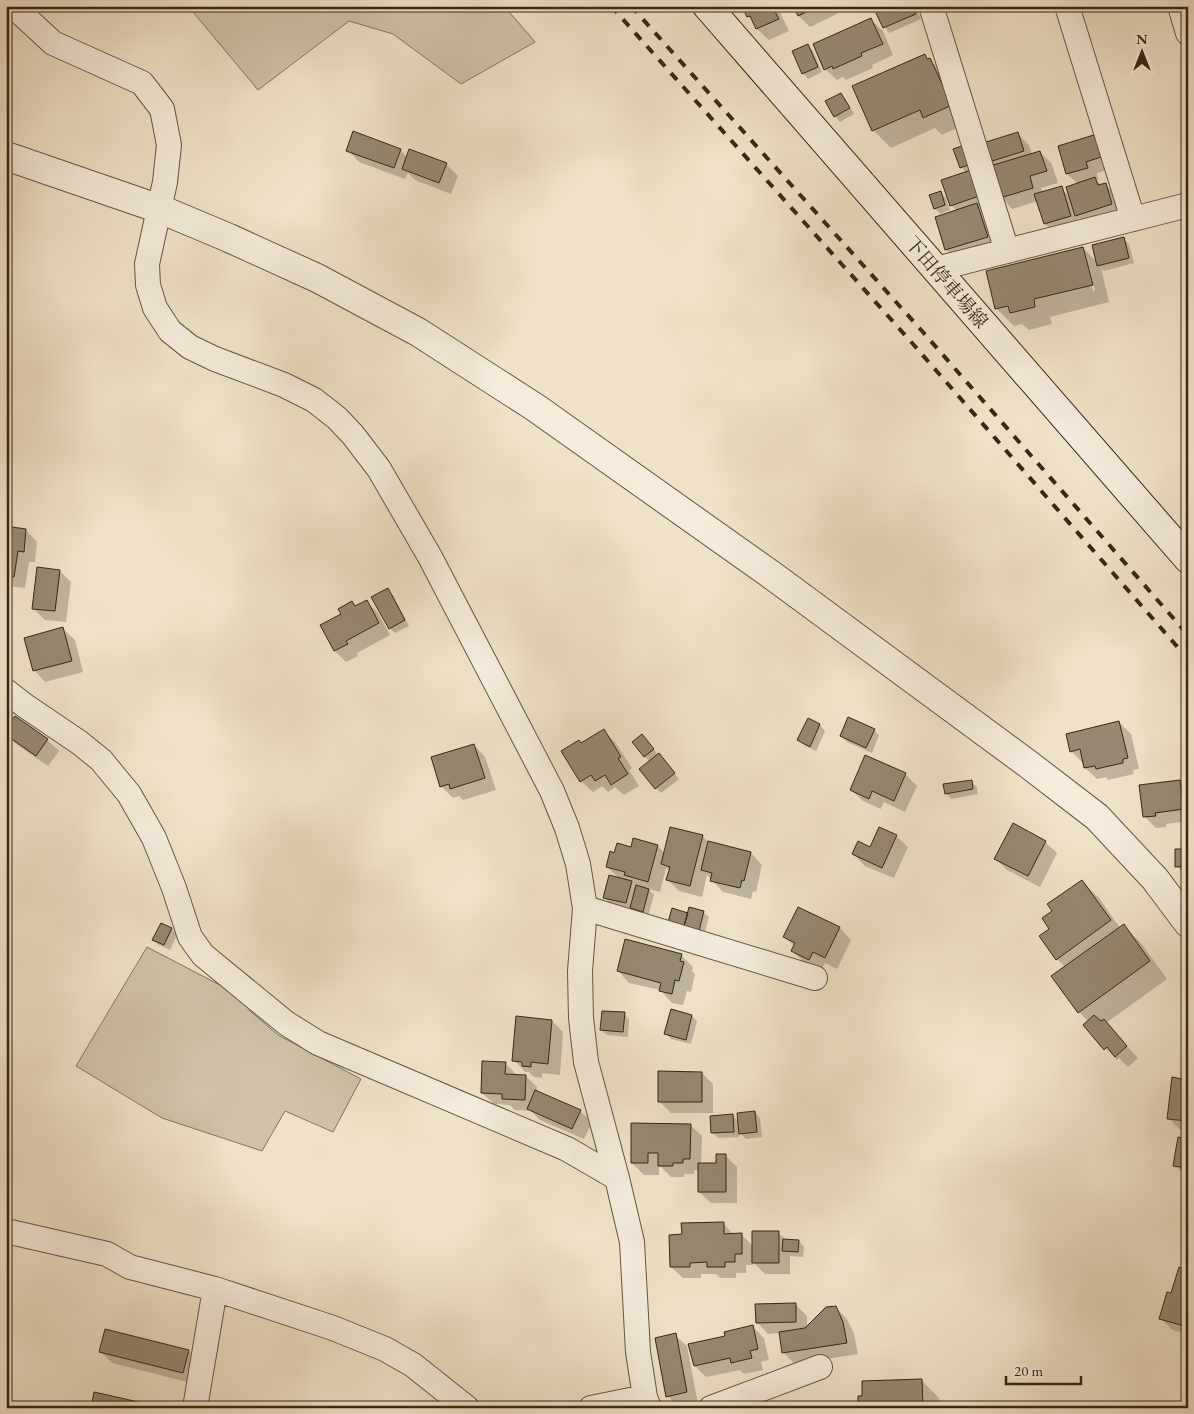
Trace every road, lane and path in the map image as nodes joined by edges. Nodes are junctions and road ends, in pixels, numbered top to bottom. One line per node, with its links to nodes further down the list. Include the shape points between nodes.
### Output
1 (12, 6): 9 (street, via 53,43 142,84 162,109 169,145)
2 (707, 6): 12 (street, 下田停車場線)
3 (931, 6): 11 (street)
4 (1067, 6): 10 (street)
5 (1180, 6): 6 (street)
6 (1188, 33)
7 (6, 156): 9 (street)
8 (1188, 205): 10 (street)
9 (160, 209): 15 (street, via 147,264 148,285 155,308 170,331 190,347 314,400 338,418 379,469 430,557 552,791 578,864); 16 (street, via 317,278 418,332 536,408 774,576 1028,764 1097,818)
10 (1133, 219): 11 (street)
11 (1007, 251): 12 (street)
12 (936, 269): 13 (street, 下田停車場線)
13 (1188, 559)
14 (6, 691): 18 (street, via 80,743 129,794 154,838 190,937 203,955 286,1023 318,1043 567,1149)
15 (585, 908): 17 (street); 18 (street, via 580,971 586,1062)
16 (1185, 915)
17 (815, 978)
18 (617, 1178): 22 (street, via 632,1242 638,1352)
19 (6, 1231): 20 (street, via 107,1254 130,1268)
20 (215, 1289): 23 (street); 24 (street, via 385,1349 413,1365)
21 (820, 1367): 26 (street)
22 (647, 1402): 25 (street)
23 (195, 1408)
24 (467, 1408)
25 (590, 1408)
26 (711, 1408)

